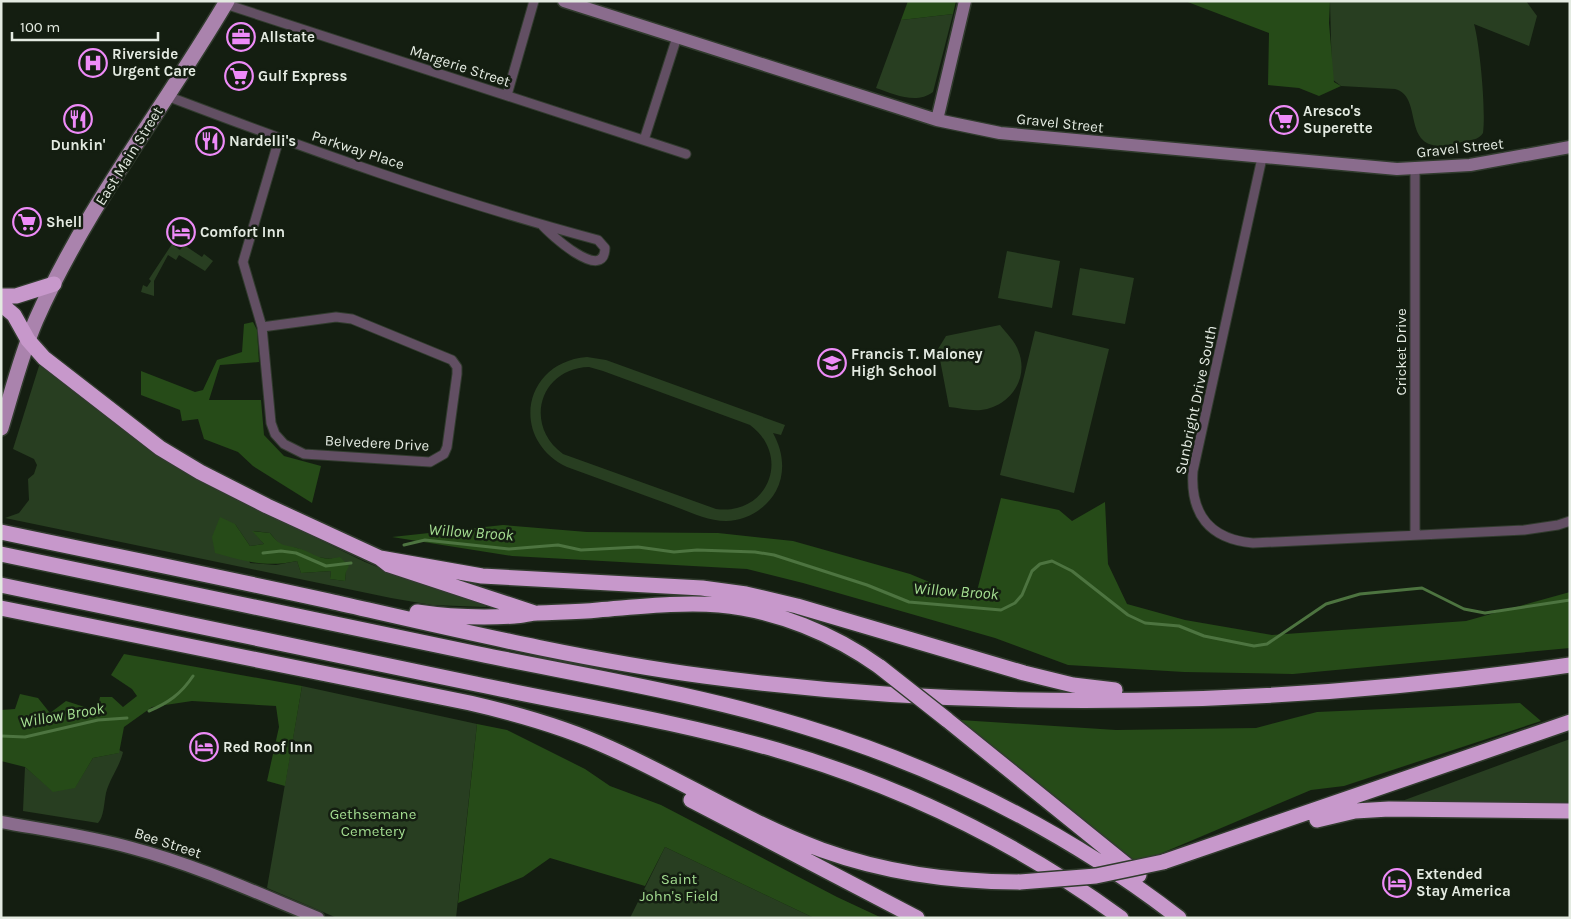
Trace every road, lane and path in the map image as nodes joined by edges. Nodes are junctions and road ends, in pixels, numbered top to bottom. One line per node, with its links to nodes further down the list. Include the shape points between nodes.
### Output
1 (534, 1): 8 (street)
2 (564, 1): 5 (street, Gravel Street)
3 (965, 1): 9 (street)
4 (226, 3): 7 (main road, East Main Street); 8 (street, Margerie Street)
5 (596, 6): 6 (street, Gravel Street)
6 (676, 37): 9 (street, Gravel Street); 11 (street)
7 (167, 96): 10 (street, Parkway Place); 17 (main road, East Main Street, via 94,212)
8 (507, 96): 11 (street, Margerie Street)
9 (937, 120): 14 (street, Gravel Street, via 1011,135)
10 (279, 139): 16 (street, Parkway Place); 20 (street, Belvedere Drive, via 243,262)
11 (644, 140): 13 (street, Margerie Street)
12 (1570, 147): 15 (street, Gravel Street, via 1479,164)
13 (686, 154)
14 (1262, 158): 15 (street, Gravel Street, via 1380,169); 25 (street, Sunbright Drive South, via 1193,471 1193,499 1207,524 1217,533 1239,542)
15 (1415, 169): 25 (street, Cricket Drive)
16 (542, 225): 16 (street, Parkway Place, via 598,240 604,248 604,255 592,260 570,250)
17 (54, 284): 18 (highway, via 16,296); 21 (main road, East Main Street)
18 (1, 296)
19 (1, 304): 21 (highway, via 14,315)
20 (262, 327): 20 (street, Belvedere Drive, via 271,423 284,444 304,454 430,462 444,454 458,374 452,360 344,317)
21 (28, 340): 22 (main road, East Main Street); 27 (highway, via 44,358 140,434 179,460 289,518)
22 (1, 428)
23 (1570, 521): 25 (street, Sunbright Drive South, via 1524,530)
24 (1, 532): 29 (highway)
25 (1415, 534)
26 (1, 554): 44 (highway, via 676,695 802,726 885,754 996,803 1093,858)
27 (380, 558): 32 (highway, via 389,565 419,576); 35 (highway, via 482,576 702,588 746,594 1050,680)
28 (1, 585): 43 (highway, via 680,727 800,757 892,790 967,824 1058,875)
29 (342, 604): 32 (highway, via 366,603 460,617 518,616); 35 (highway, via 569,654 756,683 934,696)
30 (1, 608): 31 (highway)
31 (25, 612): 33 (highway); 37 (highway, via 502,710 553,725)
32 (535, 612): 45 (highway, bridge, via 577,612 666,604 732,607 810,629 880,667)
33 (1, 616)
34 (1570, 665): 35 (highway, via 1392,685)
35 (1176, 698)
36 (1570, 722): 40 (highway)
37 (610, 748): 40 (highway, bridge, via 768,827 838,855 882,868 932,877 1020,882 1096,876 1163,862); 42 (highway, via 646,775)
38 (1570, 811): 40 (highway, via 1378,809)
39 (1, 822): 41 (street, Bee Street, via 151,853)
40 (1264, 829)
41 (318, 918)
42 (916, 918)
43 (1121, 918)
44 (1179, 918)
45 (1193, 918)

